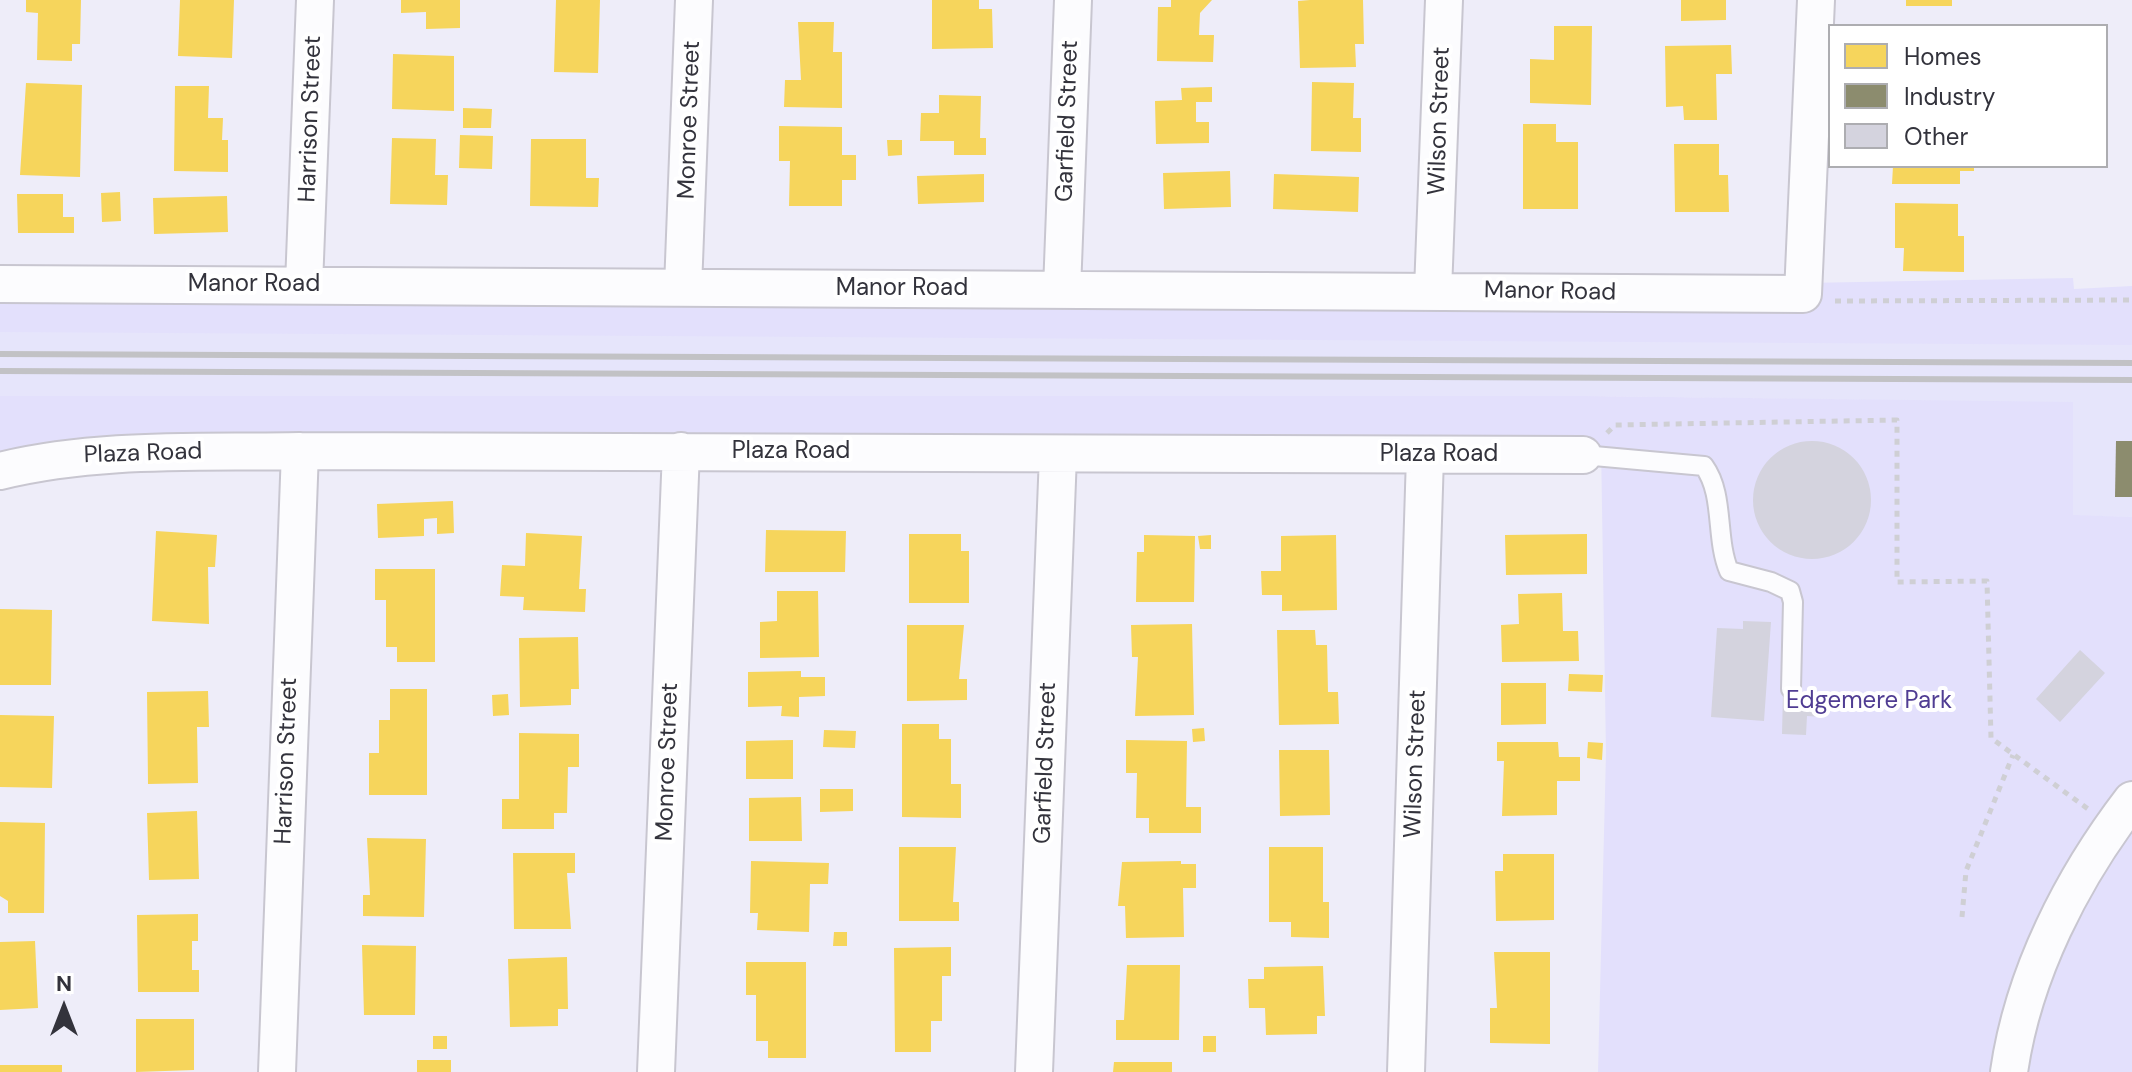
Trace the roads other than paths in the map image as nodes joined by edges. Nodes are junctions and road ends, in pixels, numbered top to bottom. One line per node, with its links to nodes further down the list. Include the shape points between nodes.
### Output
1 (315, 0): 7 (street, Harrison Street)
2 (694, 0): 8 (street, Monroe Street)
3 (1073, 0): 9 (street, Garfield Street)
4 (1444, 0): 10 (street, Wilson Street)
5 (1816, 0): 10 (street, Manor Road, via 1803,294)
6 (0, 284): 7 (street, Manor Road)
7 (304, 285): 8 (street, Manor Road)
8 (683, 288): 9 (street, Manor Road)
9 (1062, 290): 10 (street, Manor Road)
10 (1433, 291)
11 (300, 451): 12 (street, Plaza Road); 16 (street, Plaza Road, via 91,455); 19 (street, Harrison Street)
12 (681, 451): 13 (street, Plaza Road); 20 (street, Monroe Street)
13 (1058, 455): 15 (street, Plaza Road); 21 (street, Garfield Street)
14 (1583, 455): 15 (street, Plaza Road); 17 (lane, via 1704,466 1713,478 1729,571 1790,591)
15 (1425, 456): 22 (street, Wilson Street)
16 (0, 471)
17 (1791, 689)
18 (2122, 814): 23 (street, via 2054,927 2027,995)
19 (277, 1072)
20 (656, 1072)
21 (1034, 1072)
22 (1406, 1072)
23 (2009, 1072)

